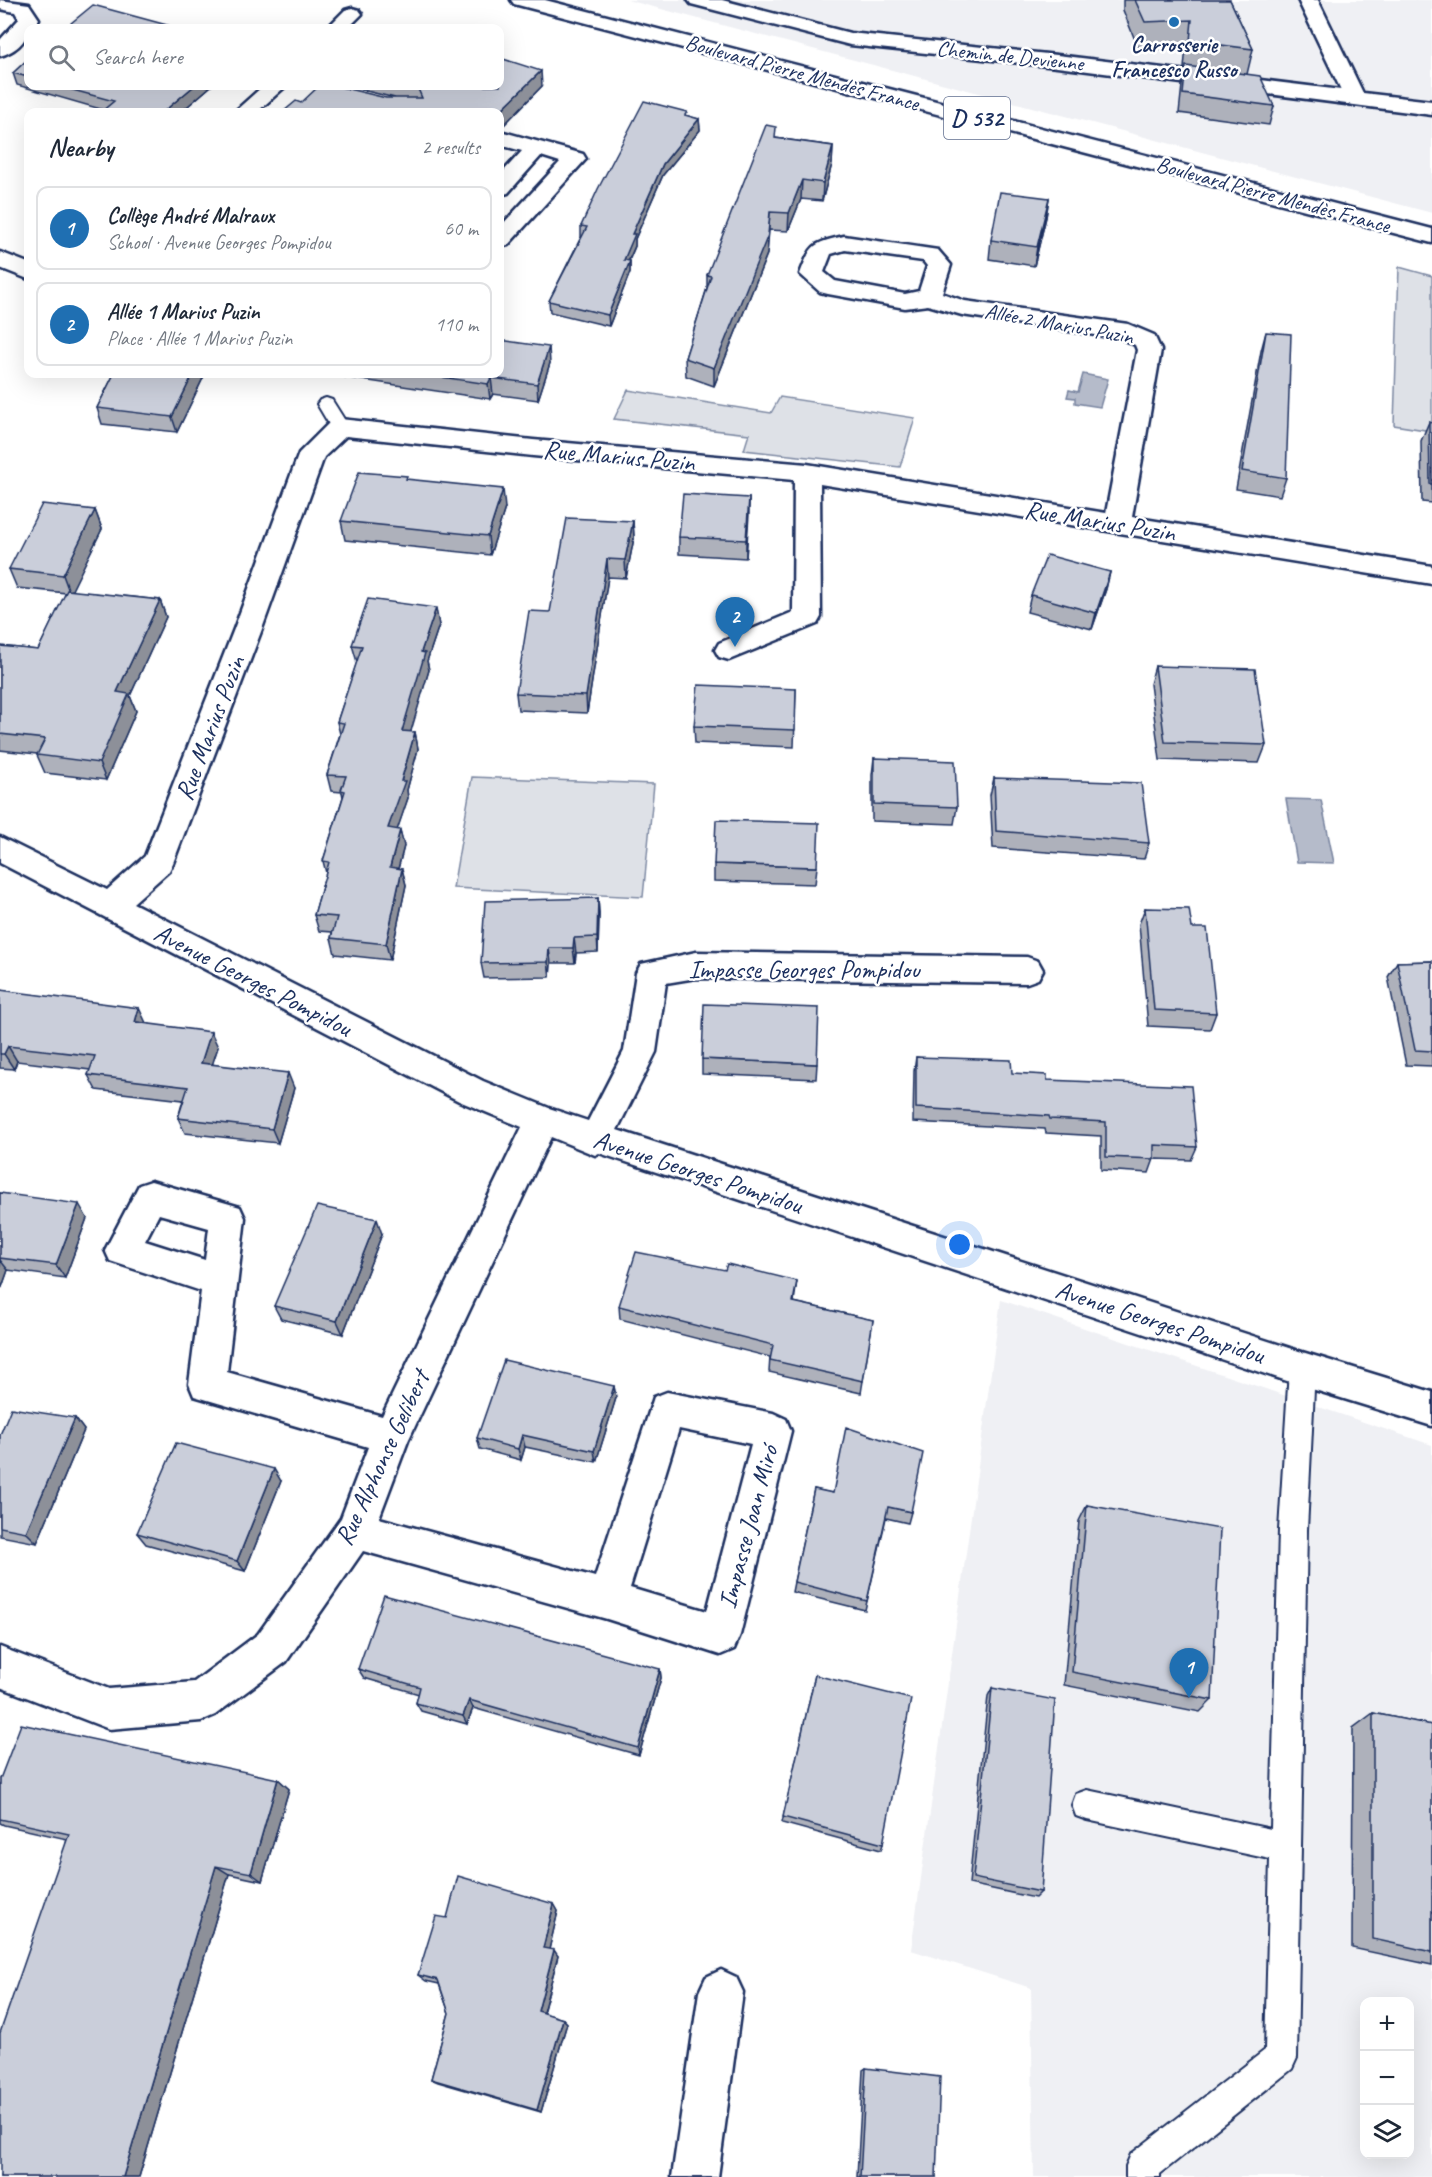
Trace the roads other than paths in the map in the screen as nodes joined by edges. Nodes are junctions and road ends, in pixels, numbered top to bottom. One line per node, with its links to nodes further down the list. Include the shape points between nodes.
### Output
1 (521, 0): 18 (street, Boulevard Pierre Mendès France / D 532)
2 (698, 0): 11 (street, Chemin de Devienne, via 850,39)
3 (1308, 0): 11 (street)
4 (0, 3): 6 (street, via 22,8 29,19)
5 (352, 14): 7 (street)
6 (25, 24)
7 (341, 24)
8 (24, 26): 9 (street)
9 (0, 50)
10 (270, 90): 12 (street)
11 (1353, 97): 13 (street, Chemin de Devienne)
12 (249, 108)
13 (1432, 108)
14 (504, 139): 15 (street)
15 (537, 148): 16 (street); 17 (street, via 575,159)
16 (504, 184)
17 (504, 236)
18 (1432, 236)
19 (0, 259): 20 (street)
20 (24, 271)
21 (24, 274): 22 (street)
22 (0, 279)
23 (929, 297): 23 (street, Allée 2 Marius Puzin, via 905,301 828,287 812,274 821,250 844,243 930,255 939,265); 27 (street, Allée 2 Marius Puzin, via 962,308 1128,332 1145,340 1149,350)
24 (326, 404): 25 (lane)
25 (340, 427): 26 (street, Rue Marius Puzin); 31 (street, Rue Marius Puzin, via 312,453 158,863)
26 (807, 473): 27 (street, Rue Marius Puzin); 29 (street, via 807,617)
27 (1117, 524): 28 (street, Rue Marius Puzin)
28 (1432, 575)
29 (729, 650)
30 (0, 849): 31 (street, Avenue Georges Pompidou)
31 (109, 906): 33 (street, Avenue Georges Pompidou, via 471,1091)
32 (1027, 970): 34 (street, Impasse Georges Pompidou, via 696,965 652,973 640,1052)
33 (542, 1120): 34 (street, Avenue Georges Pompidou); 38 (street, Rue Alphonse Gelibert)
34 (595, 1140): 36 (street, Avenue Georges Pompidou)
35 (220, 1281): 38 (street, via 207,1384)
36 (1302, 1369): 37 (street, Avenue Georges Pompidou); 43 (lane, via 1293,1530)
37 (1432, 1409)
38 (391, 1436): 39 (street, Rue Alphonse Gelibert)
39 (355, 1530): 40 (street, Impasse Joan Miró); 41 (street, Rue Alphonse Gelibert, via 272,1648 201,1701 109,1709)
40 (607, 1600): 40 (street, Impasse Joan Miró, via 720,1635 773,1431 667,1409)
41 (0, 1667)
42 (1087, 1805): 43 (lane)
43 (1285, 1847): 46 (lane, via 1281,2058 1143,2166)
44 (721, 1992): 45 (street)
45 (695, 2177)
46 (1143, 2177)

